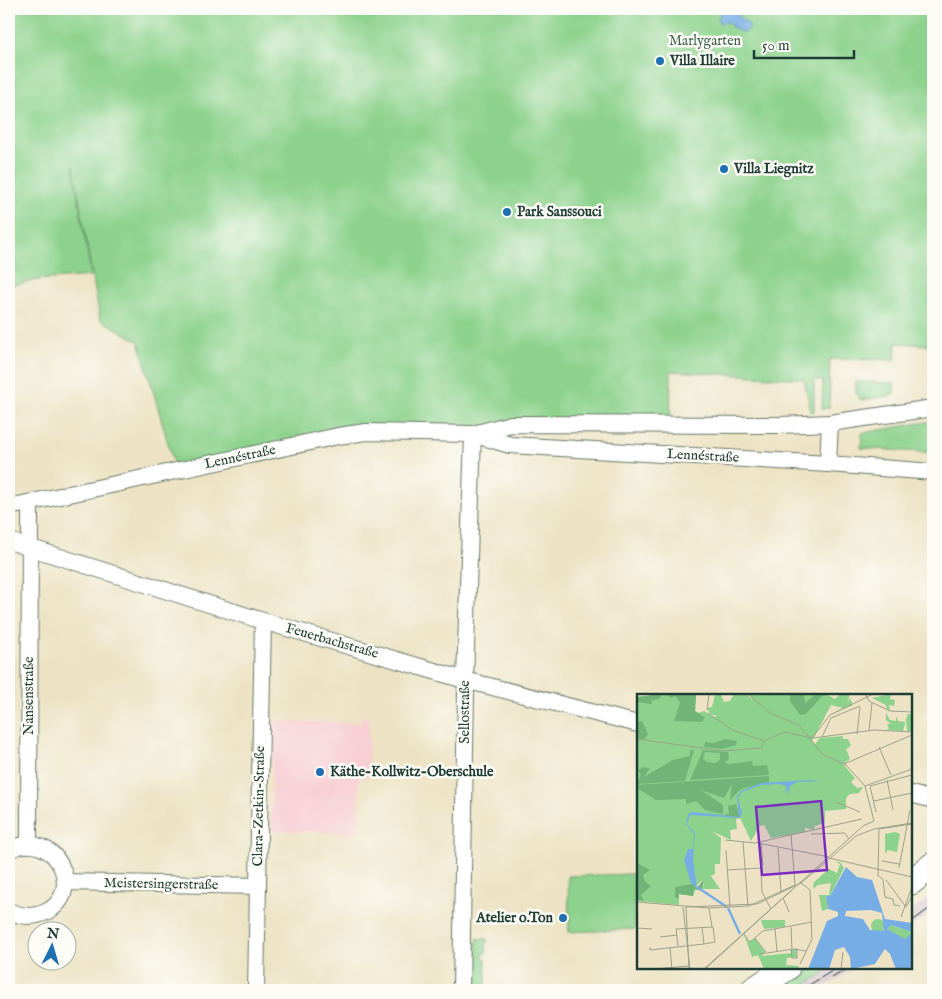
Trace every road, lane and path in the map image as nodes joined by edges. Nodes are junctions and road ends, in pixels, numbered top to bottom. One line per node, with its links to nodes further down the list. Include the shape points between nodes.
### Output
1 (933, 408): 2 (street, Lennéstraße)
2 (830, 423): 3 (street, Lennéstraße, via 511,424); 4 (street)
3 (473, 434): 4 (street, Lennéstraße, via 510,445); 6 (street, Lennéstraße, via 366,432 338,436); 11 (street, Sellostraße)
4 (828, 464): 5 (street, Lennéstraße)
5 (933, 472)
6 (30, 503): 7 (street, Lennéstraße); 9 (street)
7 (9, 507)
8 (9, 541): 9 (street, Feuerbachstraße)
9 (29, 548): 10 (street, Feuerbachstraße); 15 (street, Nansenstraße)
10 (263, 621): 11 (street, Feuerbachstraße); 20 (street, Clara-Zetkin-Straße)
11 (465, 680): 12 (street, Feuerbachstraße); 24 (street, Sellostraße)
12 (637, 724)
13 (912, 794): 14 (street)
14 (933, 800)
15 (29, 844): 16 (street); 19 (street, via 40,846 58,860)
16 (9, 850)
17 (933, 865): 18 (main road)
18 (912, 881)
19 (65, 882): 20 (street, Meistersingerstraße); 21 (street, via 60,898 49,910 28,917)
20 (258, 886): 23 (street, Clara-Zetkin-Straße)
21 (9, 911)
22 (785, 969): 25 (main road)
23 (256, 990)
24 (461, 990)
25 (753, 990)

